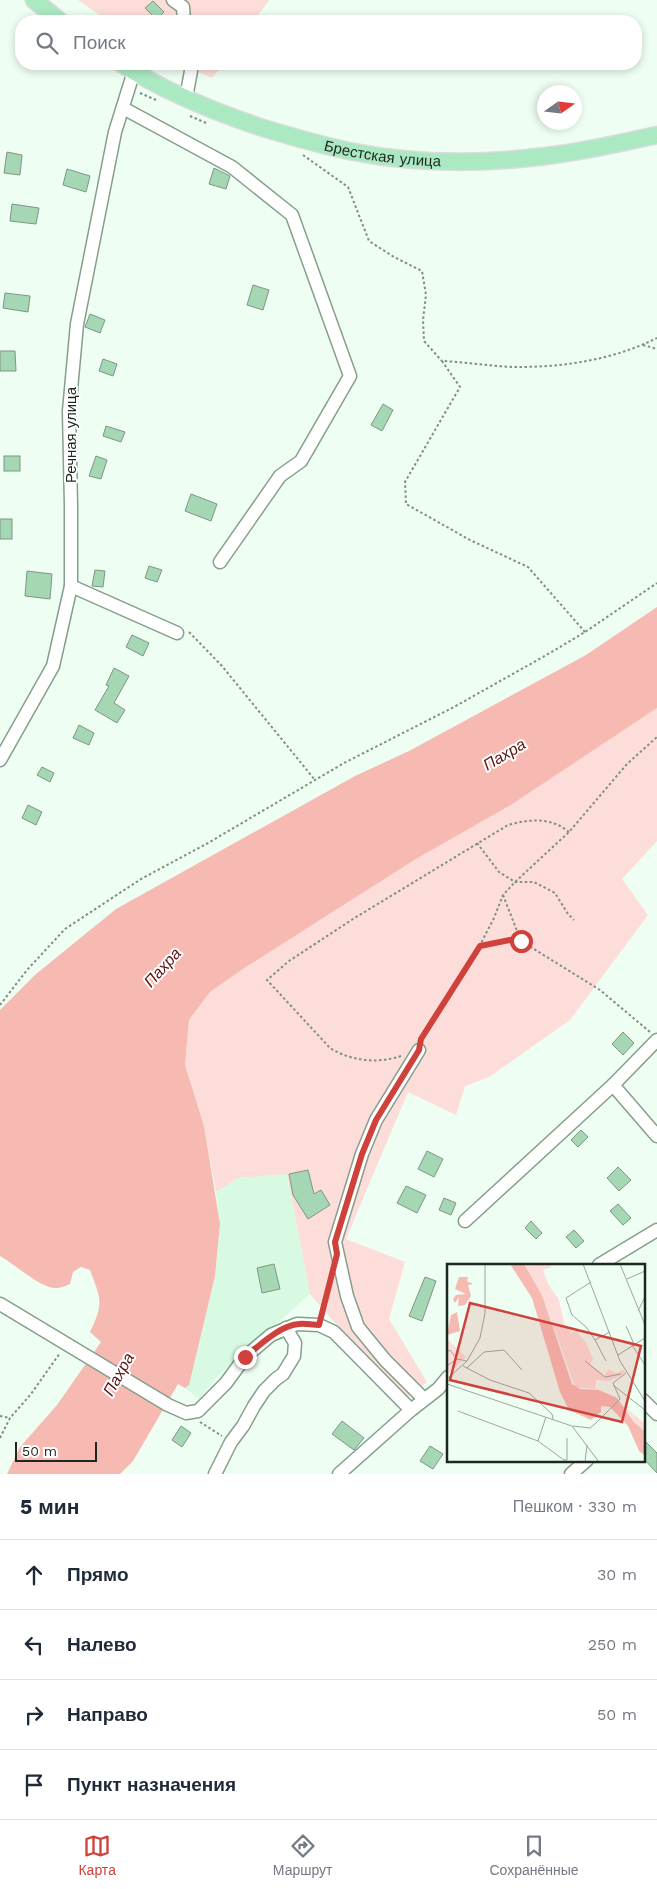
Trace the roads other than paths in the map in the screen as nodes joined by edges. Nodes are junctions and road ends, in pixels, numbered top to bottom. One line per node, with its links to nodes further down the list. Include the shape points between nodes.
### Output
1 (34, 0): 3 (main road)
2 (181, 2): 4 (street)
3 (53, 15)
4 (183, 15)
5 (128, 70): 9 (street, Речная улица, via 129,88)
6 (131, 70): 8 (main road, Брестская улица)
7 (191, 70): 8 (street)
8 (184, 106): 10 (main road, Брестская улица, via 296,138 354,152 403,159 486,161 546,156)
9 (123, 108): 11 (street, via 232,167 292,215 350,376 301,461 280,476); 12 (street, Речная улица, via 115,132 77,324 69,411)
10 (657, 135)
11 (220, 562)
12 (71, 586): 13 (street); 14 (street, Речная улица, via 52,666)
13 (177, 633)
14 (0, 760)
15 (654, 1037): 17 (street)
16 (419, 1050): 25 (street, via 376,1120 335,1242 347,1296 358,1327)
17 (613, 1085): 18 (street); 19 (street)
18 (657, 1136)
19 (465, 1221)
20 (657, 1230): 21 (street)
21 (601, 1264)
22 (0, 1304): 23 (street, via 168,1405 186,1412 198,1411 245,1357 271,1335)
23 (286, 1328): 27 (street, via 297,1324 319,1325 334,1332); 30 (street, via 295,1343 294,1356 284,1374 264,1391)
24 (447, 1378): 25 (street)
25 (424, 1399): 27 (street)
26 (644, 1402): 28 (street)
27 (411, 1410): 31 (street)
28 (657, 1414)
29 (584, 1462): 32 (street)
30 (215, 1474)
31 (339, 1474)
32 (570, 1474)

